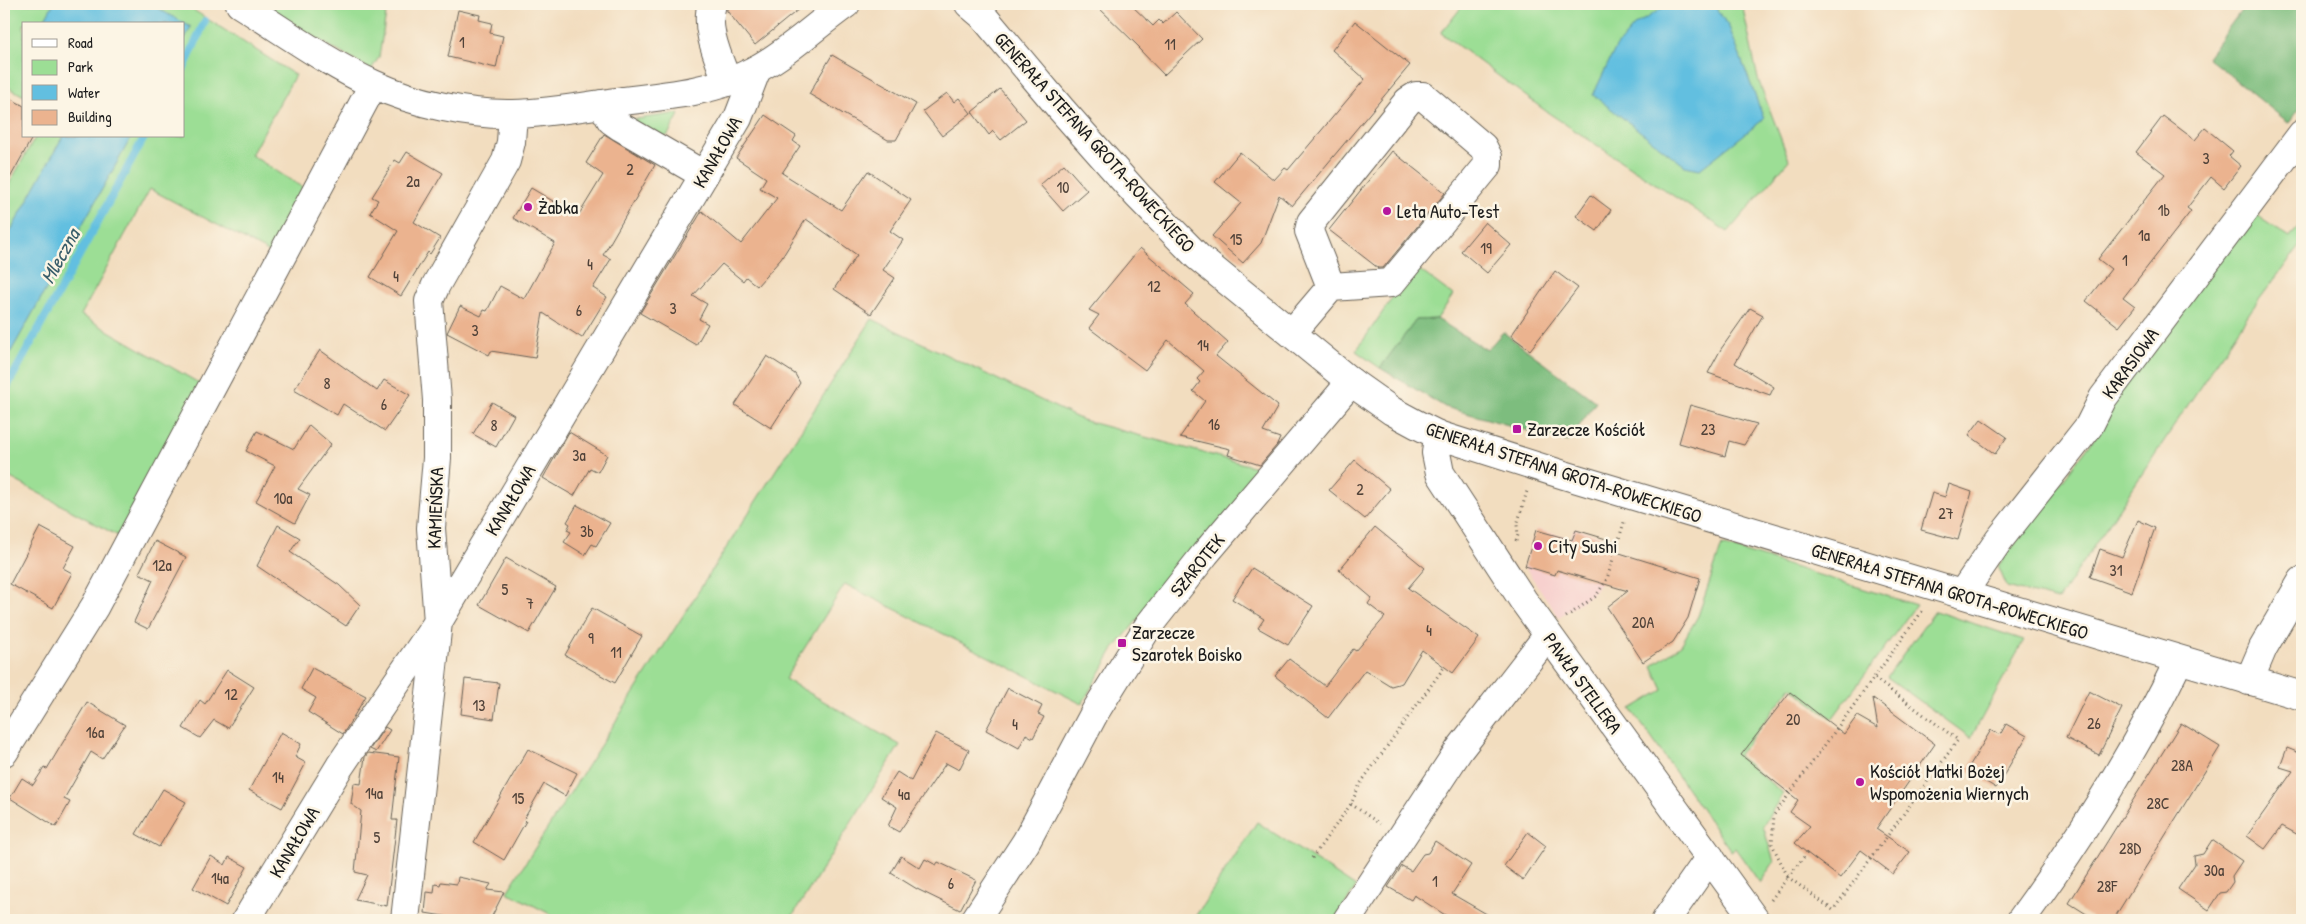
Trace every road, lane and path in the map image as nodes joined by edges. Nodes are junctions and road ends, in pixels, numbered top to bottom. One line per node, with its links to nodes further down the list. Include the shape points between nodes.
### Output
1 (240, 4): 7 (street)
2 (712, 4): 6 (street, via 709,12 714,43)
3 (846, 4): 5 (street)
4 (969, 4): 13 (street, GENERAŁA STEFANA GROTA-ROWECKIEGO, via 1138,196 1198,257)
5 (757, 69): 6 (street); 11 (street, KANAŁOWA, via 738,118)
6 (727, 82): 8 (street, via 651,98)
7 (373, 85): 9 (street, via 441,107); 27 (street, via 95,606)
8 (602, 104): 9 (street); 11 (street, via 611,120 621,127)
9 (513, 114): 20 (street, KAMIEŃSKA, via 506,161 429,301 437,400 437,458 431,528)
10 (2302, 134): 18 (street, KARASIOWA, via 2103,398 2089,426 1999,540)
11 (704, 175): 20 (street, KANAŁOWA)
12 (1331, 287): 12 (street, via 1391,283 1488,165 1483,147 1423,96 1408,101 1311,222 1309,231); 13 (street)
13 (1292, 333): 14 (street, GENERAŁA STEFANA GROTA-ROWECKIEGO)
14 (1351, 382): 15 (street, GENERAŁA STEFANA GROTA-ROWECKIEGO, via 1392,411); 37 (street, SZAROTEK, via 1149,625 1095,712 1026,842)
15 (1438, 435): 18 (street, GENERAŁA STEFANA GROTA-ROWECKIEGO); 21 (street, PAWŁA STELLERA, via 1436,453 1440,472 1522,600)
16 (1626, 515): 21 (path, via 1607,579 1596,596)
17 (2302, 581): 25 (street, via 2263,648)
18 (1962, 594): 22 (street, GENERAŁA STEFANA GROTA-ROWECKIEGO)
19 (1929, 602): 24 (path)
20 (438, 622): 35 (street, KANAŁOWA, via 340,766); 36 (street, KAMIEŃSKA)
21 (1553, 629): 29 (street, via 1459,750); 31 (street, PAWŁA STELLERA)
22 (2179, 660): 25 (street, GENERAŁA STEFANA GROTA-ROWECKIEGO); 40 (street, via 2102,799)
23 (1445, 666): 28 (path, via 1360,784)
24 (1874, 678): 33 (path, via 1774,814 1772,844); 33 (path, via 1958,740 1833,910)
25 (2249, 681): 26 (street, GENERAŁA STEFANA GROTA-ROWECKIEGO)
26 (2302, 696)
27 (4, 752)
28 (1352, 804): 29 (path); 32 (path)
29 (1401, 839): 38 (street)
30 (1807, 853): 33 (path)
31 (1710, 857): 34 (street, PAWŁA STELLERA); 39 (street)
32 (1312, 858)
33 (1788, 877): 34 (path)
34 (1763, 910)
35 (246, 920)
36 (405, 920)
37 (975, 920)
38 (1347, 920)
39 (1666, 920)
40 (2021, 920)

